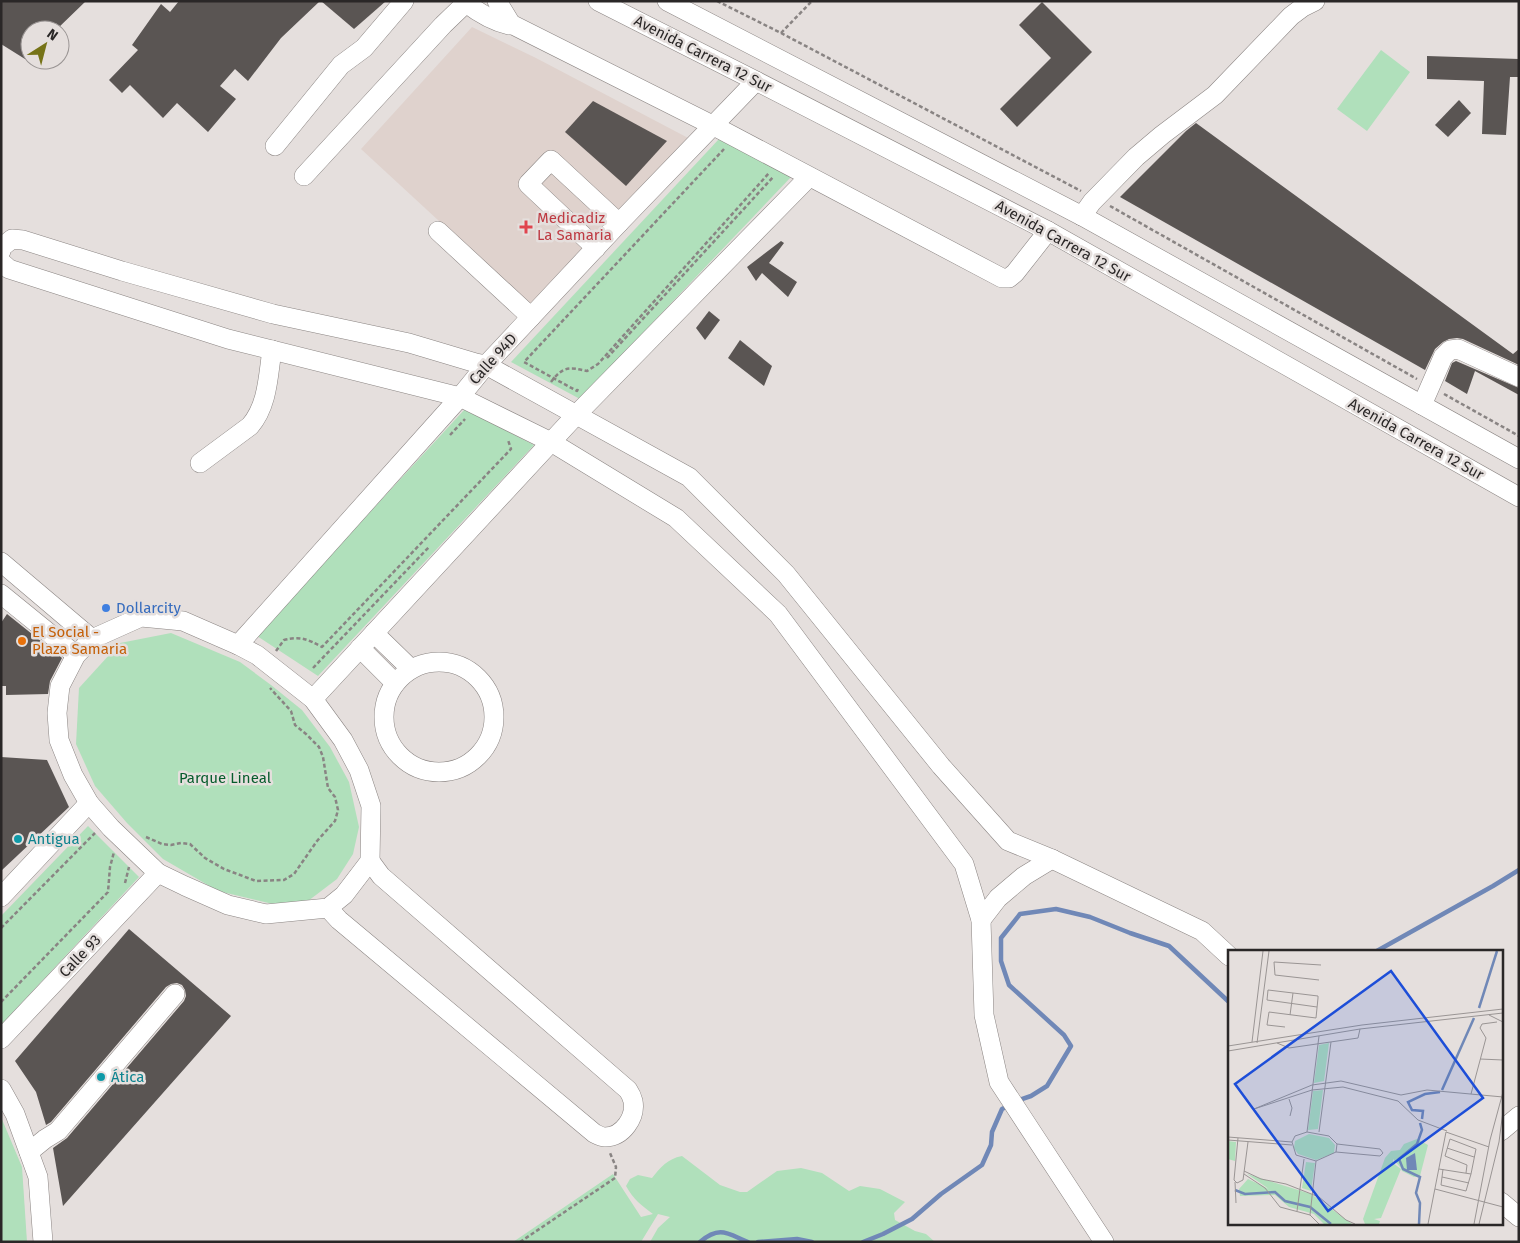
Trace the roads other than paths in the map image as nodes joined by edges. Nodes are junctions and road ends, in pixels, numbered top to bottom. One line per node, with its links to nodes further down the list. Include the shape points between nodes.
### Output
1 (404, 1): 10 (street, via 364,48 341,65)
2 (497, 1): 7 (street)
3 (598, 1): 8 (street, Avenida Carrera 12 Sur)
4 (667, 1): 13 (street, Avenida Carrera 12 Sur)
5 (1315, 1): 13 (street, via 1291,16 1215,95 1149,146)
6 (467, 2): 7 (street, via 496,22); 11 (street)
7 (511, 24): 9 (street)
8 (756, 81): 9 (street, Calle 94D); 16 (street, Avenida Carrera 12 Sur)
9 (714, 126): 12 (street); 14 (street, Calle 94D)
10 (275, 146)
11 (304, 176)
12 (809, 177): 16 (street, via 1002,278 1009,278 1015,273); 28 (street)
13 (1082, 216): 27 (street, Avenida Carrera 12 Sur)
14 (619, 223): 17 (street, Calle 94D); 17 (street, via 551,160 528,184)
15 (438, 231): 22 (street)
16 (1048, 231): 32 (street, Avenida Carrera 12 Sur)
17 (596, 248): 22 (street, Calle 94D)
18 (1, 251): 20 (street, via 12,238)
19 (1, 262): 21 (street, via 9,269)
20 (122, 271): 21 (street, via 108,283 106,292); 24 (street, via 273,314 410,343)
21 (110, 301): 23 (street)
22 (531, 317): 24 (street, Calle 94D)
23 (272, 350): 26 (street); 31 (street, via 265,400 256,418)
24 (486, 365): 26 (street, Calle 94D); 28 (street)
25 (1519, 377): 27 (street, via 1458,350 1450,350 1443,356)
26 (460, 397): 29 (street); 37 (street, Calle 94D)
27 (1422, 405): 30 (street, Avenida Carrera 12 Sur)
28 (577, 414): 29 (street); 44 (street, via 689,477 786,574 941,766 1008,840)
29 (551, 442): 35 (street); 49 (street, via 676,518 778,614 964,864)
30 (1519, 459)
31 (200, 463)
32 (1519, 497)
33 (1, 562): 36 (street)
34 (1, 594): 39 (street)
35 (374, 634): 38 (street); 40 (street)
36 (92, 639): 37 (street, via 141,617 183,621); 39 (street)
37 (238, 645): 42 (street, via 257,655)
38 (360, 648): 41 (street); 42 (street)
39 (76, 656): 43 (street, via 60,686 59,740)
40 (411, 669): 41 (street); 41 (street, via 433,662 456,665 476,676 490,695 495,718 490,741 476,759 456,770 440,772 410,765 393,749 384,727 385,704)
41 (395, 683)
42 (313, 699): 45 (street, via 343,740 359,770 371,806)
43 (89, 804): 46 (street); 47 (street)
44 (1052, 859): 49 (street, via 1024,876 998,898); 50 (street, via 1202,930)
45 (370, 861): 48 (street, via 344,895); 48 (street, via 381,876 628,1090 633,1099 633,1111 623,1130 603,1137 594,1133)
46 (158, 873): 48 (street, via 228,905 266,914); 52 (street, Calle 93)
47 (1, 897)
48 (328, 908)
49 (981, 920): 60 (street, via 984,1015 999,1082)
50 (1228, 955)
51 (176, 994): 56 (street, via 58,1131)
52 (1, 1039)
53 (1, 1089): 56 (street, via 15,1114)
54 (1519, 1116): 55 (street)
55 (1502, 1130)
56 (29, 1152): 59 (street, via 38,1177)
57 (1502, 1203): 58 (street)
58 (1519, 1217)
59 (43, 1242)
60 (1104, 1242)

